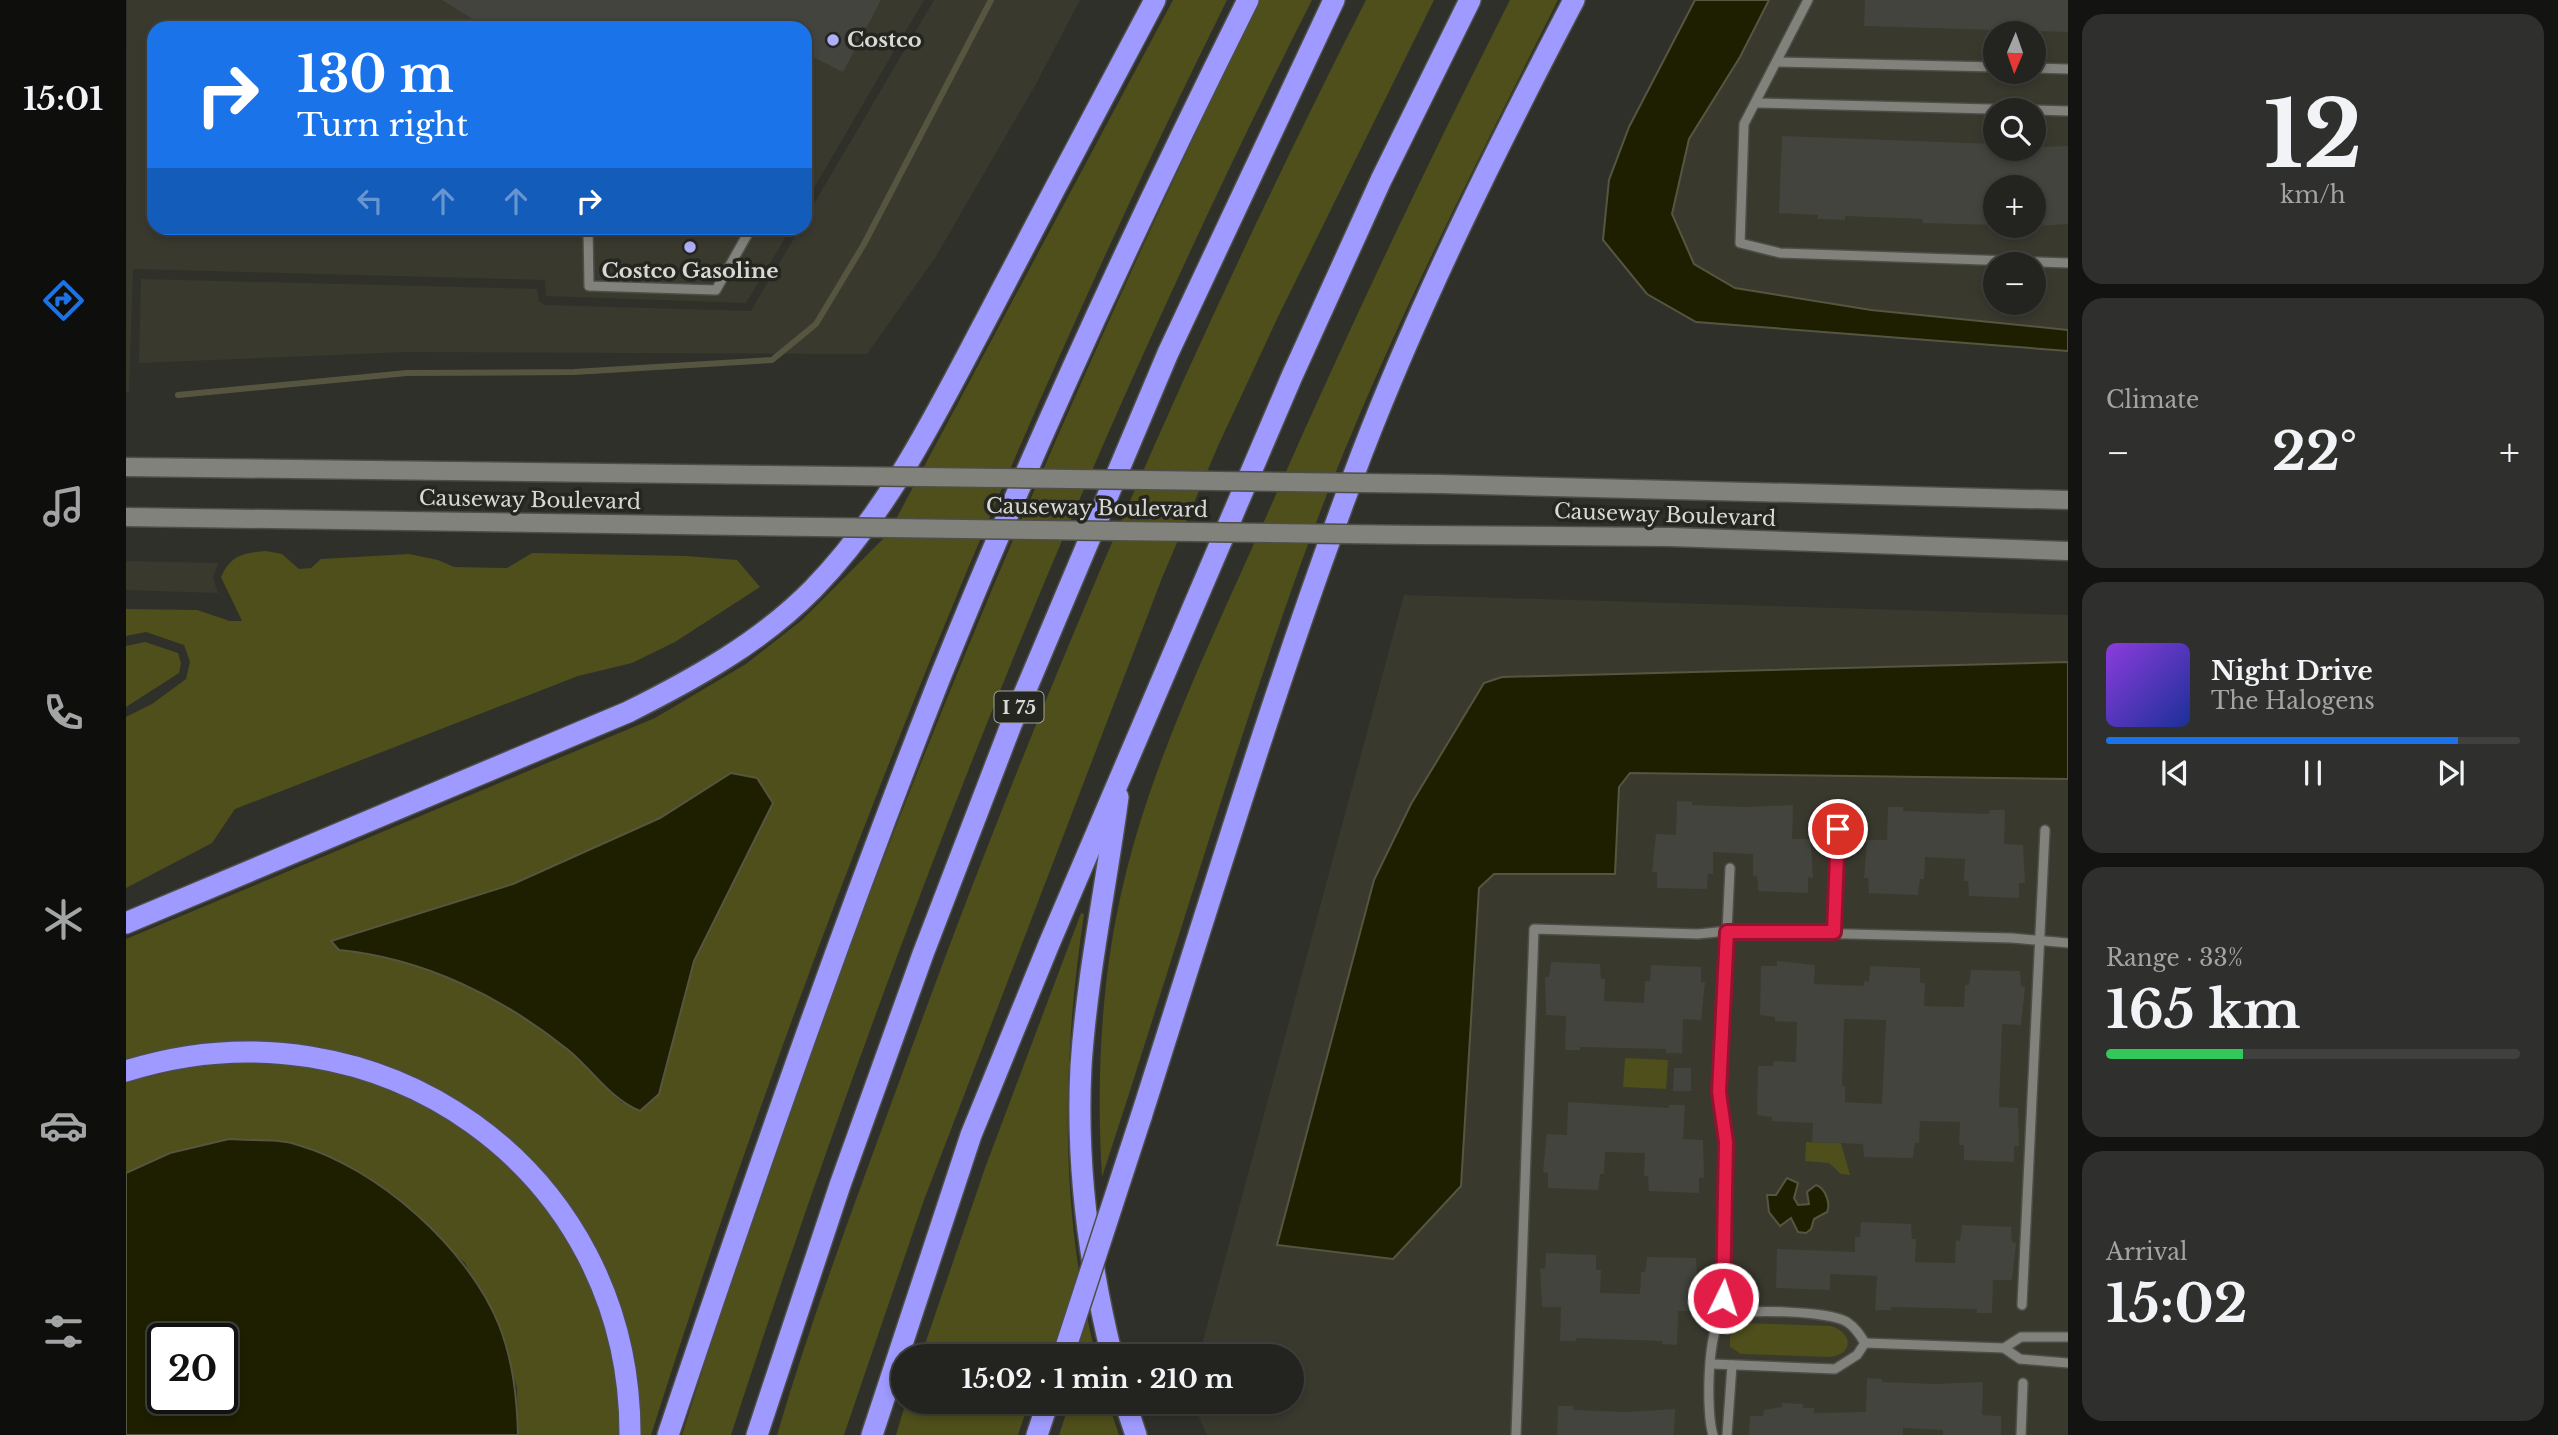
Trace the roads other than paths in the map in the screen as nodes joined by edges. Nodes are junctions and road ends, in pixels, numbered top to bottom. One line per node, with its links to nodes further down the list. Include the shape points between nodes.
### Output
1 (1155, 0): 26 (highway, via 906,467 846,553 811,591 706,671 628,712)
2 (1248, 0): 46 (highway, via 1175,146 1065,387 940,680 767,1142)
3 (1334, 0): 47 (highway, I 75, via 1168,353 1011,725 918,966)
4 (1470, 0): 22 (highway, via 1292,376)
5 (1574, 0): 36 (highway, bridge, via 1428,301 1363,452 1305,606)
6 (1808, 0): 7 (lane)
7 (1778, 62): 8 (lane); 11 (lane)
8 (1983, 67)
9 (2046, 68): 10 (lane)
10 (2068, 69)
11 (1756, 103): 12 (lane); 17 (lane, via 1744,124 1740,243 1780,253)
12 (1983, 109)
13 (2046, 110): 14 (lane)
14 (2068, 111)
15 (588, 235): 16 (lane, via 589,286 716,290)
16 (747, 235)
17 (2068, 263)
18 (126, 467): 19 (main road, Causeway Boulevard, bridge, via 1440,484)
19 (2068, 500)
20 (126, 517): 21 (main road, Causeway Boulevard, bridge, via 1670,537)
21 (2068, 551)
22 (1122, 769): 37 (highway, via 1090,975 1080,1101 1087,1214); 48 (highway, via 971,1135)
23 (1838, 829): 28 (lane)
24 (2045, 830): 29 (lane)
25 (1730, 868): 27 (lane)
26 (126, 923)
27 (1727, 932): 28 (lane); 33 (lane, via 1719,1092 1726,1151 1723,1292); 51 (lane, via 1534,929)
28 (1834, 932): 29 (lane)
29 (2038, 942): 30 (lane); 32 (lane)
30 (2068, 943)
31 (126, 1071): 45 (highway, via 209,1053 300,1053 405,1083 475,1125 541,1186 590,1262 618,1337)
32 (2022, 1305)
33 (1728, 1314): 35 (lane, via 1831,1316 1847,1321); 40 (lane, via 1718,1320 1714,1330)
34 (2068, 1337): 38 (lane, via 2021,1337)
35 (1865, 1343): 38 (lane); 41 (lane, via 1857,1355 1835,1369)
36 (1067, 1344)
37 (1109, 1344)
38 (2004, 1348): 39 (lane, via 2020,1359)
39 (2068, 1363)
40 (1712, 1364): 41 (lane); 52 (lane, via 1709,1415)
41 (1732, 1365): 53 (lane)
42 (2024, 1383): 54 (lane)
43 (1044, 1414): 49 (highway)
44 (1129, 1414): 50 (highway)
45 (630, 1435)
46 (668, 1435)
47 (757, 1435)
48 (872, 1435)
49 (1037, 1435)
50 (1136, 1435)
51 (1516, 1435)
52 (1713, 1435)
53 (1727, 1435)
54 (2021, 1435)

